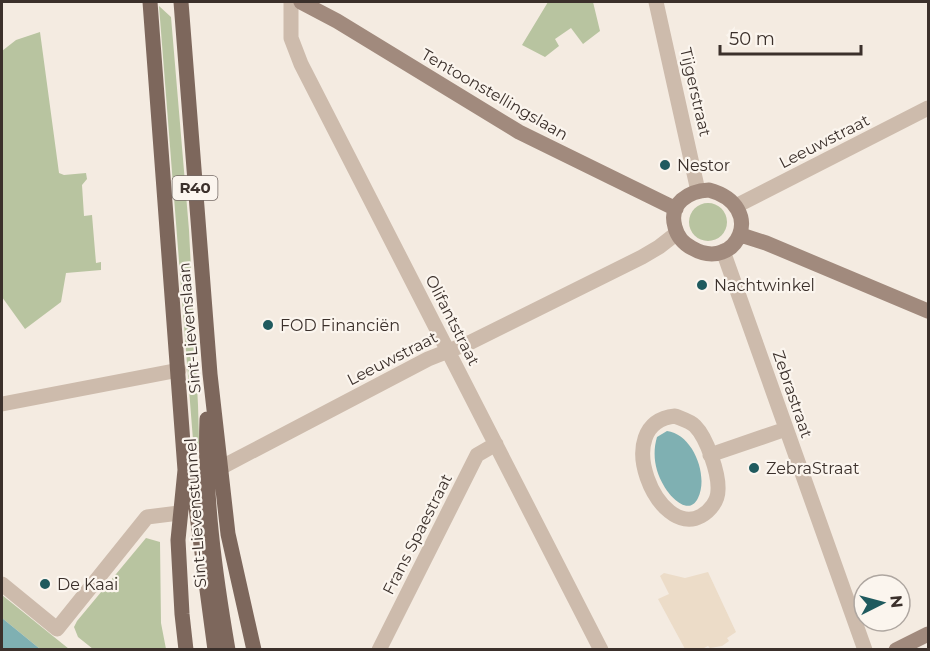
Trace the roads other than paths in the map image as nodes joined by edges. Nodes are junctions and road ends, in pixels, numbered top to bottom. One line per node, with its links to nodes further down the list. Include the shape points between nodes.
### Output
1 (150, 2): 15 (main road, Sint-Lievenslaan / R40)
2 (181, 2): 16 (main road, Sint-Lievenslaan / R40)
3 (291, 2): 14 (street, Olifantstraat, via 291,38 301,64)
4 (301, 2): 9 (street, Tentoonstellingslaan, via 519,132)
5 (656, 2): 7 (street, Tijgerstraat)
6 (928, 108): 8 (street, Leeuwstraat)
7 (698, 191): 8 (street, via 720,193); 9 (street, via 679,201)
8 (736, 206): 11 (street, via 741,216)
9 (676, 209): 10 (street)
10 (677, 233): 12 (street, via 696,251); 14 (street, Leeuwstraat, via 642,257 471,342)
11 (741, 235): 12 (street); 13 (street)
12 (723, 251): 18 (street, Zebrastraat)
13 (928, 311)
14 (448, 349): 19 (street, Olifantstraat); 21 (street, Leeuwstraat)
15 (178, 370): 17 (street); 22 (main road, Sint-Lievenslaan / R40)
16 (210, 374): 21 (main road, Sint-Lievenslaan / R40); 28 (main road, Sint-Lievenstunnel / R40, via 206,439 211,527)
17 (2, 404)
18 (786, 429): 20 (street); 32 (street, Zebrastraat)
19 (496, 444): 30 (street, Frans Spaestraat, via 477,455); 31 (street, Olifantstraat)
20 (710, 455): 20 (street, via 695,426 675,416 653,424 647,434 643,456 648,480 659,501 676,516 699,518 715,502 718,491)
21 (220, 468): 29 (main road, Sint-Lievenslaan / R40, via 228,534)
22 (185, 470): 23 (main road, Sint-Lievenslaan / R40); 27 (main road, Sint-Lievenstunnel / R40, via 195,500)
23 (179, 513): 24 (street, via 147,516 57,629); 26 (main road, Sint-Lievenslaan / R40)
24 (2, 584)
25 (928, 634): 33 (street)
26 (186, 650)
27 (215, 650)
28 (228, 650)
29 (254, 650)
30 (379, 650)
31 (601, 650)
32 (865, 650)
33 (897, 650)

